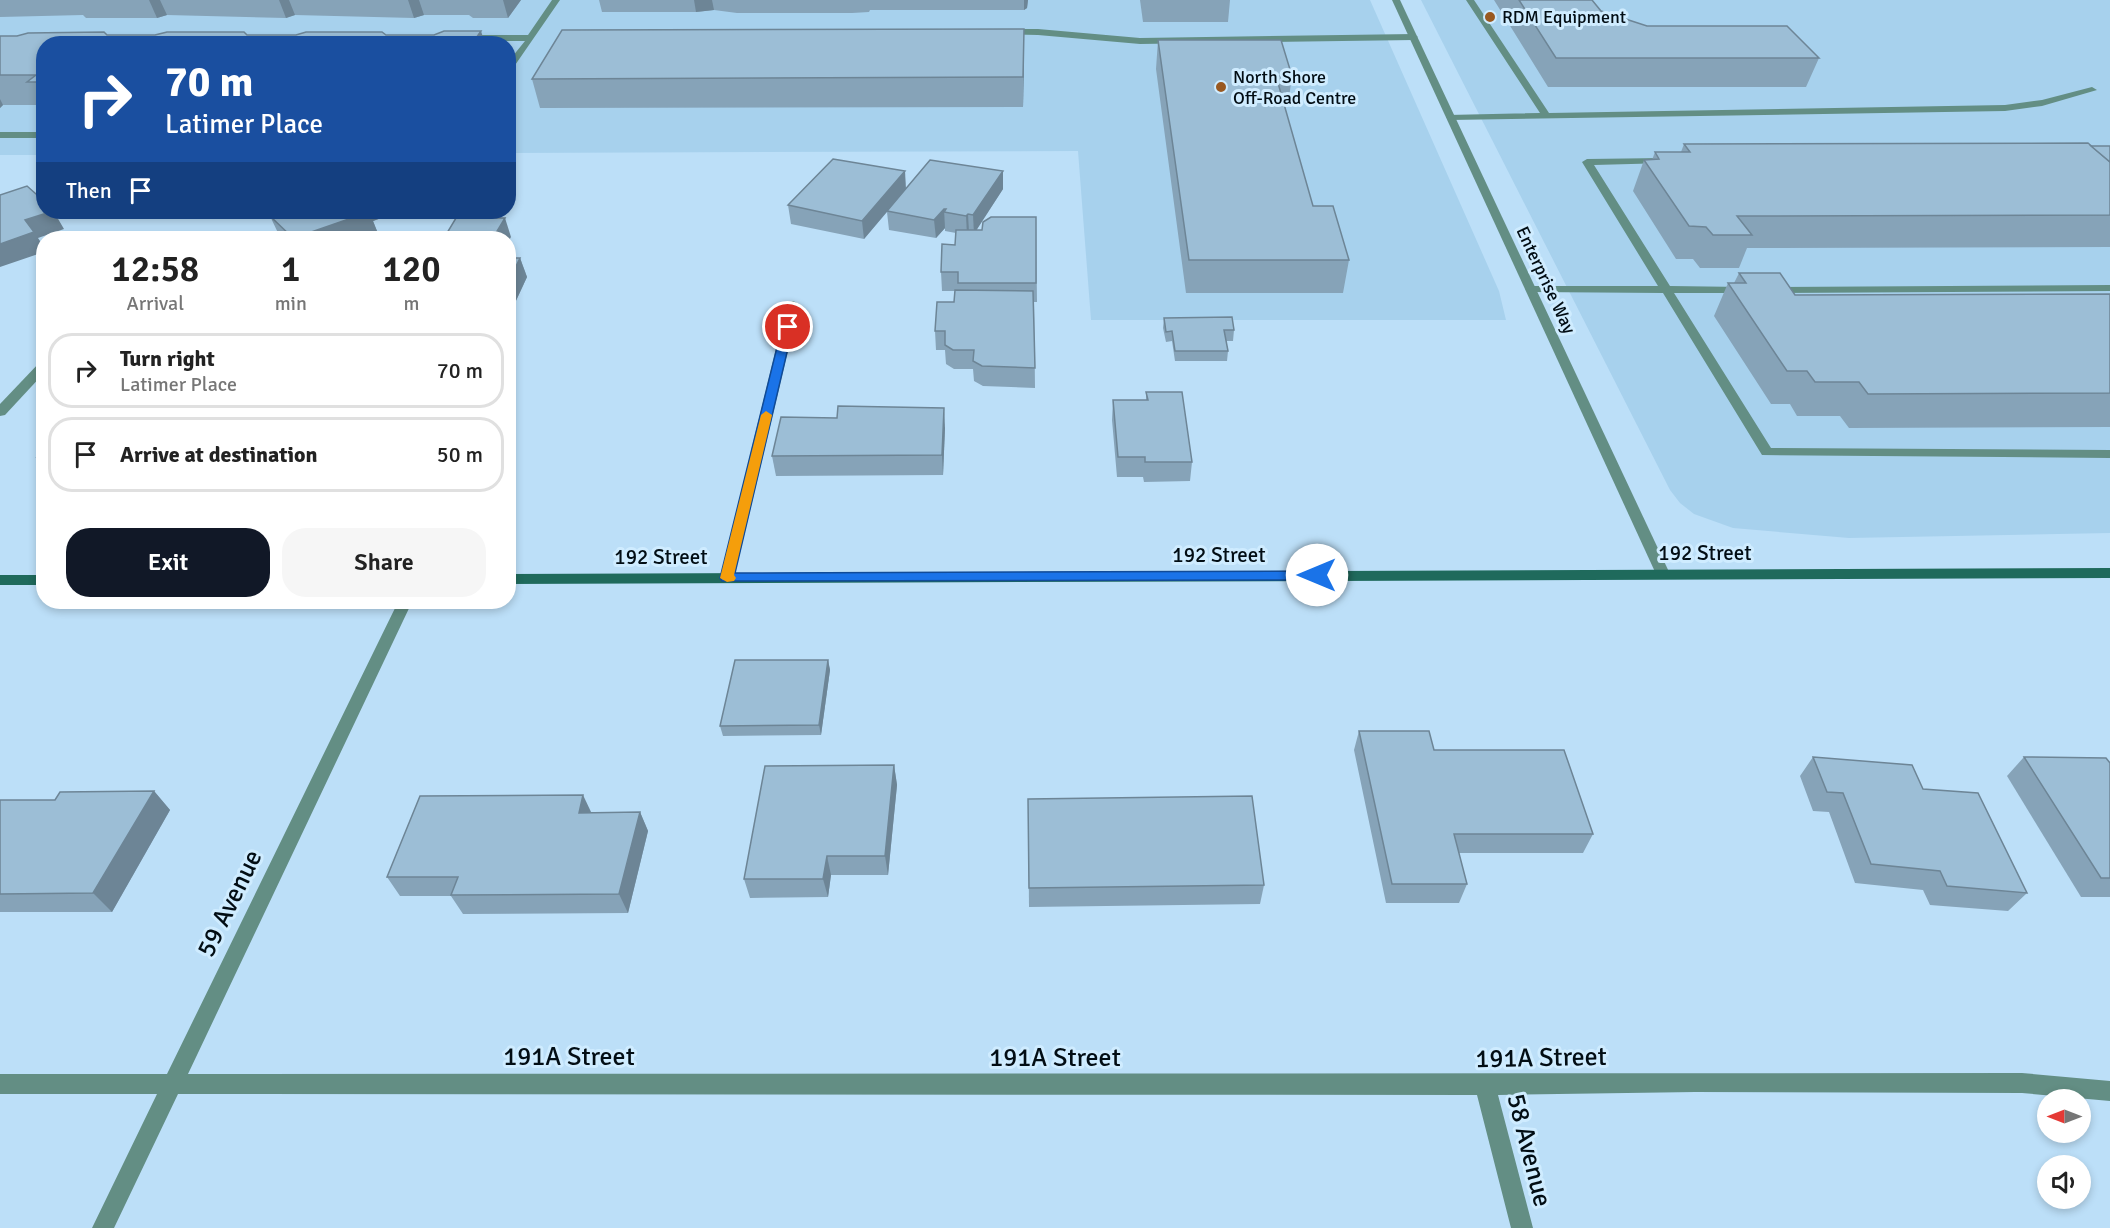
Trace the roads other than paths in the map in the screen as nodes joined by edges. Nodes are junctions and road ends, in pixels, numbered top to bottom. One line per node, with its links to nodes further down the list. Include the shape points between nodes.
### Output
1 (556, 0): 6 (street)
2 (1396, 0): 7 (street, Enterprise Way)
3 (1470, 0): 10 (street)
4 (991, 32): 7 (street, via 1140,40)
5 (516, 38): 6 (street)
6 (531, 38): 8 (street)
7 (1414, 38): 11 (street, Enterprise Way)
8 (516, 58)
9 (2092, 90): 10 (street, via 2005,108)
10 (1547, 116): 11 (street)
11 (1451, 117): 16 (street, Enterprise Way)
12 (0, 135): 13 (street)
13 (36, 135)
14 (1682, 161): 17 (street, via 1587,162)
15 (2110, 288): 17 (street)
16 (1531, 289): 17 (street); 23 (street, Enterprise Way)
17 (1666, 291): 21 (street, via 1767,452)
18 (793, 304): 24 (street)
19 (36, 373): 20 (street)
20 (0, 412)
21 (2110, 454)
22 (2110, 573): 23 (main road, 192 Street)
23 (1664, 574): 24 (main road, 192 Street)
24 (727, 578): 25 (main road, 192 Street)
25 (516, 579)
26 (0, 580): 27 (main road)
27 (36, 580)
28 (402, 609): 29 (street, 59 Avenue)
29 (172, 1083): 30 (street, 191A Street); 31 (street, 191A Street); 33 (street, 59 Avenue)
30 (0, 1084)
31 (1485, 1085): 32 (street, 191A Street, via 2022,1083); 34 (street, 58 Avenue)
32 (2110, 1091)
33 (103, 1228)
34 (1522, 1228)

